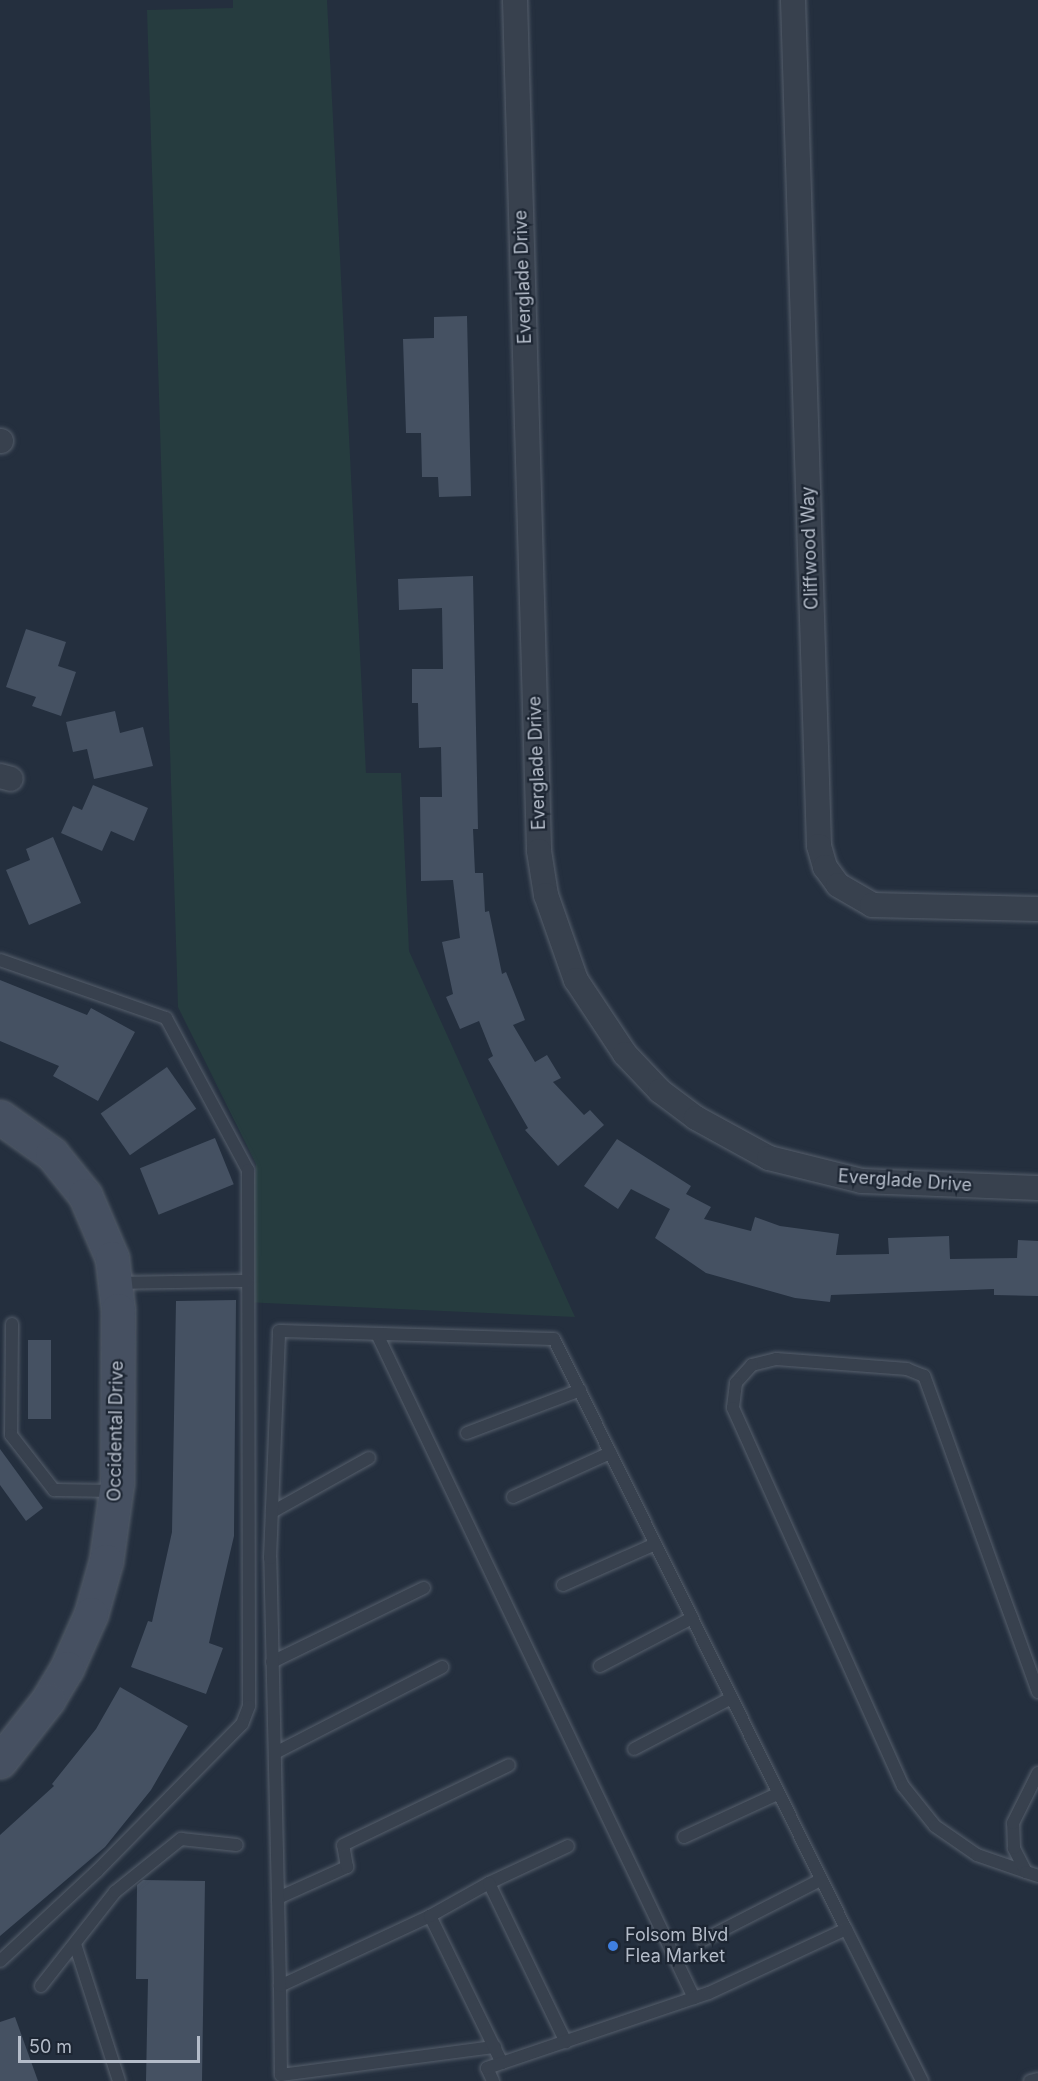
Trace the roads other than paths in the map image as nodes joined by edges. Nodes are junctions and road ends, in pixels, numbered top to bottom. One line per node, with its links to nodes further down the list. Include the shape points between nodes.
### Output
1 (515, 0): 6 (street, Everglade Drive, via 539,851 546,895 576,980 625,1054 660,1091 696,1118 760,1154 818,1173 862,1181)
2 (793, 0): 3 (street, Cliffwood Way, via 819,846 825,867 838,885 872,906)
3 (1038, 909)
4 (0, 960): 7 (lane, via 166,1018 248,1170)
5 (0, 1117): 8 (street, Occidental Drive, via 52,1154 85,1195 98,1219)
6 (1038, 1188)
7 (248, 1281): 8 (lane); 45 (lane, via 249,1706 242,1724 97,1871)
8 (116, 1284): 15 (street, Occidental Drive)
9 (12, 1324): 15 (lane, via 11,1435 54,1490)
10 (377, 1334): 11 (lane, via 554,1339); 17 (lane, via 279,1331); 48 (lane)
11 (580, 1390): 12 (lane); 13 (lane)
12 (467, 1433)
13 (610, 1453): 16 (lane); 18 (lane)
14 (369, 1458): 17 (lane)
15 (116, 1491): 29 (street, Occidental Drive, via 106,1561 91,1614 48,1700)
16 (513, 1497)
17 (272, 1512): 22 (lane)
18 (655, 1544): 19 (lane); 21 (lane)
19 (562, 1585)
20 (424, 1588): 22 (lane)
21 (692, 1618): 23 (lane); 26 (lane)
22 (272, 1662): 28 (lane)
23 (600, 1666)
24 (442, 1667): 28 (lane)
25 (1038, 1692): 36 (lane, via 924,1376 907,1369 776,1359 752,1365 736,1383 733,1408 903,1786 943,1832 977,1855)
26 (731, 1698): 27 (lane); 32 (lane)
27 (634, 1749)
28 (274, 1754): 40 (lane)
29 (0, 1761)
30 (509, 1765): 40 (lane, via 343,1845 347,1867)
31 (1038, 1773): 36 (lane, via 1014,1823 1014,1848)
32 (777, 1794): 33 (lane); 38 (lane)
33 (684, 1837)
34 (237, 1845): 44 (lane, via 182,1839 115,1892)
35 (568, 1846): 39 (lane)
36 (1026, 1872): 37 (lane)
37 (1038, 1876)
38 (820, 1880): 42 (lane); 43 (lane)
39 (489, 1883): 41 (lane); 49 (lane)
40 (278, 1898): 47 (lane)
41 (430, 1916): 47 (lane); 50 (lane)
42 (846, 1929): 48 (lane); 55 (lane)
43 (703, 1940)
44 (75, 1944): 46 (lane); 53 (lane)
45 (0, 1961)
46 (41, 1986)
47 (280, 1986): 50 (lane, via 281,2075)
48 (694, 1998): 49 (lane)
49 (566, 2042): 51 (lane)
50 (495, 2047): 51 (lane)
51 (502, 2063): 54 (lane, via 487,2068)
52 (1038, 2079): 56 (lane)
53 (119, 2081)
54 (493, 2081)
55 (922, 2081)
56 (1030, 2081)

